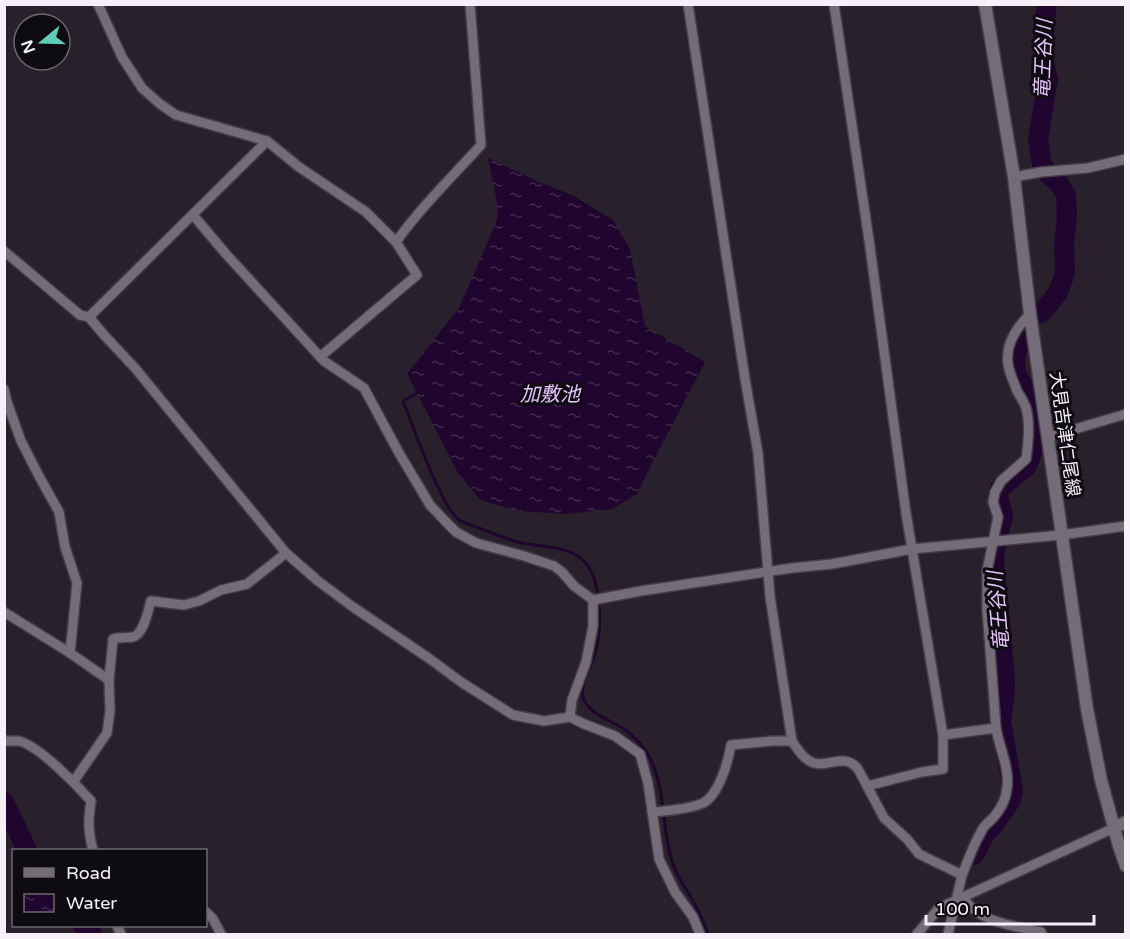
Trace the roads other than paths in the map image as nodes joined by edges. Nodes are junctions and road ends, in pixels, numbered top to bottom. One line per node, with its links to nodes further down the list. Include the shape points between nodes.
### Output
1 (98, 4): 6 (street, via 122,57 142,88 160,104 176,114)
2 (470, 4): 10 (street, via 481,145)
3 (688, 4): 23 (street, via 758,453)
4 (834, 4): 21 (street)
5 (985, 4): 8 (main road, 大見吉津仁尾線)
6 (267, 141): 9 (street); 10 (street, via 366,212)
7 (1125, 159): 8 (street)
8 (1014, 177): 12 (main road, 大見吉津仁尾線)
9 (193, 215): 13 (street); 14 (street)
10 (396, 242): 14 (street, via 417,275)
11 (4, 251): 13 (street, via 80,315)
12 (1030, 314): 17 (main road, 大見吉津仁尾線); 20 (street, via 1019,324 1008,354 1008,364 1026,408 1029,439 1026,459 1001,480 995,492)
13 (89, 317): 22 (street)
14 (320, 357): 24 (street, via 364,388 430,505 456,532 476,543 554,566)
15 (4, 389): 26 (street, via 21,441 59,512 77,583)
16 (1125, 414): 17 (street)
17 (1048, 437): 19 (main road, 大見吉津仁尾線)
18 (1125, 526): 19 (street)
19 (1061, 535): 20 (street); 37 (main road, 大見吉津仁尾線, via 1093,746)
20 (997, 541): 21 (street); 29 (street, via 987,571)
21 (912, 549): 23 (street); 30 (street)
22 (286, 553): 27 (street, via 247,584 221,590 200,601 184,605 151,601 139,634 113,639); 28 (street, via 353,606 513,715 544,721)
23 (769, 572): 24 (street); 32 (street)
24 (593, 600): 28 (street, via 586,662)
25 (4, 612): 26 (street)
26 (70, 653): 27 (street)
27 (110, 680): 33 (street, via 107,733)
28 (570, 717): 35 (street, via 615,736 640,754)
29 (996, 728): 30 (street); 40 (street, via 1007,789 1003,804 982,830)
30 (943, 735): 34 (street, via 943,769)
31 (4, 741): 33 (street, via 20,741)
32 (792, 741): 34 (street, via 805,759 815,764 852,762); 35 (street, via 732,745 716,789 704,802)
33 (74, 781): 38 (street, via 91,801 88,835)
34 (867, 786): 40 (street, via 884,818 919,854)
35 (659, 811): 44 (street, via 659,859)
36 (1125, 822): 37 (main road)
37 (1114, 828): 39 (main road, 大見吉津仁尾線); 41 (street)
38 (93, 849)
39 (1125, 866)
40 (962, 875): 41 (street)
41 (959, 899): 45 (street, via 939,908); 46 (street); 47 (street, via 988,919)
42 (207, 913): 43 (street)
43 (221, 934)
44 (700, 934)
45 (916, 934)
46 (948, 934)
47 (1042, 934)

